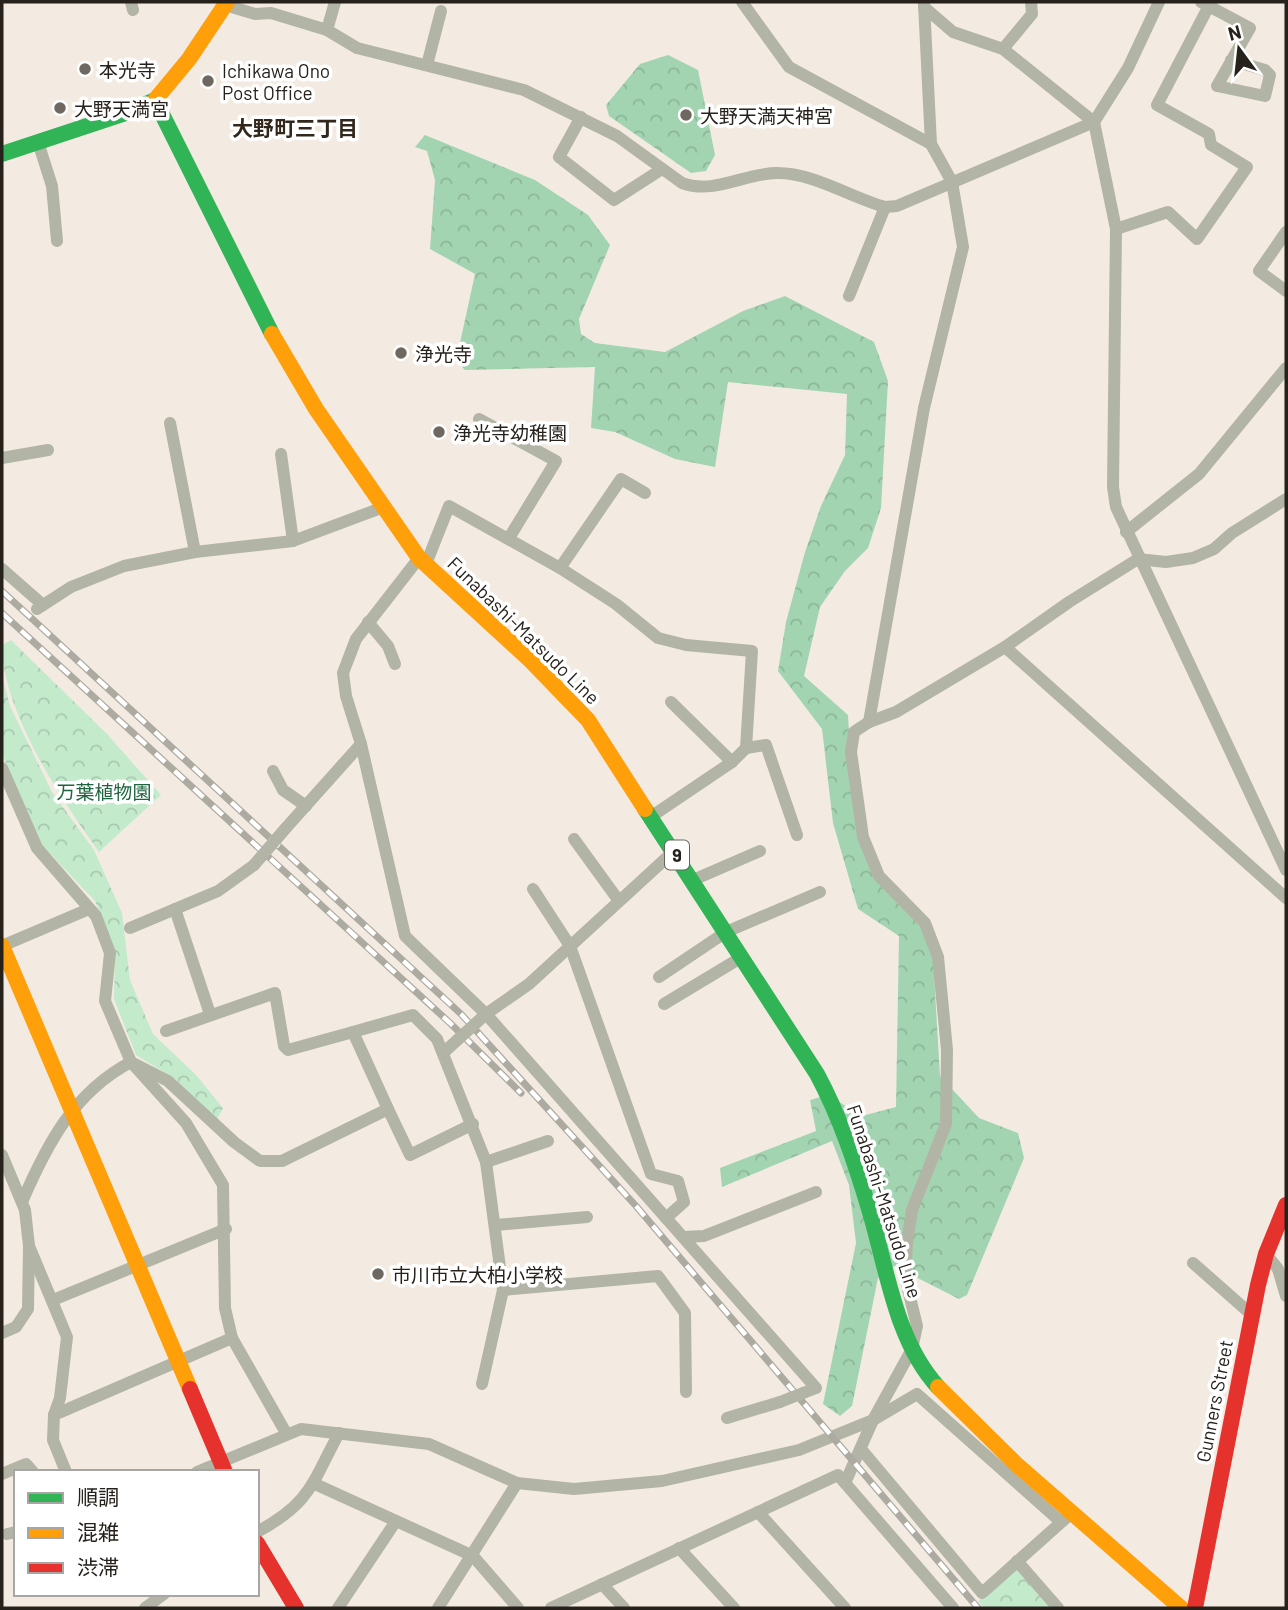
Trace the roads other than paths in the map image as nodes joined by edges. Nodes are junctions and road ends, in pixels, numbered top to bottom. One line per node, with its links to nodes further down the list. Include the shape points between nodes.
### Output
1 (335, 2): 9 (street)
2 (742, 2): 17 (street, via 789,66)
3 (1031, 2): 10 (street, via 1032,14)
4 (1159, 2): 15 (street, via 1128,68)
5 (226, 3): 9 (street); 13 (main road)
6 (1207, 3): 11 (street, via 1250,28); 22 (street, via 1157,105 1209,134 1211,145 1247,167 1197,239 1168,212)
7 (924, 5): 10 (street, via 953,32); 17 (street)
8 (441, 11): 12 (street)
9 (327, 30): 12 (street, via 357,48)
10 (1003, 49): 15 (street)
11 (1231, 60)
12 (427, 65): 14 (street, via 524,90)
13 (155, 100): 16 (main road); 35 (main road, Funabashi-Matsudo Line / 9, via 270,334)
14 (581, 117): 19 (street); 19 (street, via 559,157 614,200)
15 (1094, 122): 20 (street); 22 (street)
16 (38, 142): 18 (main road); 24 (street, via 52,186)
17 (931, 144): 20 (street)
18 (2, 154)
19 (662, 169): 21 (street, via 693,187 726,185 776,173 801,176)
20 (952, 182): 21 (street); 48 (street, via 963,247 924,408)
21 (885, 207): 26 (street)
22 (1116, 229): 36 (street, via 1113,487)
23 (1286, 232): 25 (street, via 1259,271)
24 (57, 241)
25 (1286, 291)
26 (849, 296)
27 (1286, 368): 36 (street, via 1199,474)
28 (479, 419): 37 (street, via 556,461)
29 (170, 423): 39 (street)
30 (48, 450): 32 (street)
31 (281, 454): 38 (street)
32 (2, 458)
33 (645, 493): 42 (street, via 621,479)
34 (1286, 499): 40 (street, via 1214,549 1193,558 1166,562)
35 (384, 507): 38 (street); 41 (main road, Funabashi-Matsudo Line / 9)
36 (1126, 532): 40 (street)
37 (509, 538): 41 (street, via 449,506); 42 (street)
38 (293, 541): 39 (street)
39 (195, 552): 43 (street, via 98,575 40,607)
40 (1138, 559): 45 (street); 60 (street)
41 (422, 561): 44 (street); 55 (main road, Funabashi-Matsudo Line / 9, via 588,719)
42 (560, 568): 50 (street, via 658,638 752,651)
43 (2, 569)
44 (368, 622): 46 (street, via 388,646); 49 (street, via 343,673)
45 (1005, 647): 48 (street, via 897,712); 64 (street)
46 (395, 664)
47 (671, 702): 51 (street)
48 (869, 722): 105 (street, via 854,732 850,752 863,837 879,876 925,923 938,957 947,1051 946,1124 912,1210 906,1243 905,1277 917,1326)
49 (360, 744): 54 (street); 76 (street, via 405,936)
50 (746, 748): 51 (street); 56 (street, via 766,745)
51 (732, 762): 55 (street)
52 (2, 768): 66 (street, via 37,848)
53 (273, 771): 54 (street, via 283,790)
54 (306, 806): 67 (street, bridge, via 254,865 218,891)
55 (652, 816): 58 (main road, Funabashi-Matsudo Line / 9)
56 (797, 835)
57 (575, 839): 65 (street)
58 (674, 851): 61 (main road, Funabashi-Matsudo Line / 9); 65 (street)
59 (760, 851): 61 (street)
60 (1286, 870)
61 (693, 880): 69 (main road, Funabashi-Matsudo Line / 9)
62 (533, 889): 71 (street)
63 (820, 892): 69 (street)
64 (1286, 898)
65 (619, 901): 71 (street)
66 (89, 909): 70 (street); 80 (street, via 110,953 106,1001)
67 (175, 909): 68 (street); 75 (street)
68 (130, 928)
69 (726, 932): 72 (main road, Funabashi-Matsudo Line / 9); 73 (street)
70 (2, 946): 82 (main road)
71 (570, 946): 76 (street, via 529,984); 91 (street, via 651,1174 678,1181 684,1202)
72 (742, 957): 74 (street); 105 (main road, Funabashi-Matsudo Line / 9, via 837,1112)
73 (659, 977)
74 (664, 1004)
75 (210, 1014): 77 (street); 78 (street, via 275,993 288,1050)
76 (486, 1014): 79 (street, bridge); 91 (street)
77 (166, 1031)
78 (353, 1032): 79 (street, via 413,1015 437,1039); 81 (street)
79 (443, 1053): 83 (street)
80 (131, 1062): 81 (street, via 168,1081 260,1161 282,1161); 82 (street, via 106,1076); 93 (street, via 186,1123 223,1185)
81 (388, 1109): 83 (street, via 410,1155)
82 (70, 1110): 88 (street, via 42,1155); 98 (main road)
83 (473, 1124): 86 (street)
84 (548, 1141): 86 (street)
85 (2, 1154): 88 (street)
86 (486, 1162): 92 (street)
87 (816, 1192): 94 (street, via 705,1236)
88 (22, 1202): 95 (street)
89 (1286, 1205): 96 (main road, Gunners Street)
90 (587, 1217): 92 (street)
91 (666, 1218): 94 (street)
92 (496, 1225): 99 (street)
93 (226, 1229): 98 (street); 104 (street, via 225,1308)
94 (682, 1237): 110 (street, bridge, via 816,1388)
95 (29, 1247): 101 (street); 103 (street, via 28,1309 16,1326)
96 (1266, 1254): 100 (street, via 1278,1269); 102 (main road, Gunners Street)
97 (1193, 1263): 102 (street)
98 (135, 1264): 101 (street); 106 (main road)
99 (503, 1290): 107 (street); 108 (street, via 658,1276 685,1313)
100 (1286, 1296)
101 (53, 1300): 109 (street, via 67,1337)
102 (1252, 1315): 143 (main road, Gunners Street)
103 (2, 1333)
104 (232, 1338): 106 (street); 112 (street)
105 (912, 1349): 111 (street); 124 (main road, Funabashi-Matsudo Line / 9, via 953,1404)
106 (178, 1362): 109 (street); 115 (main road)
107 (482, 1384)
108 (686, 1392)
109 (54, 1415): 117 (street, via 53,1440)
110 (726, 1418)
111 (873, 1420): 114 (street); 120 (street, via 799,1450 662,1481 574,1489); 124 (street, via 917,1394)
112 (286, 1433): 113 (street, via 301,1429); 115 (street)
113 (340, 1433): 120 (street, via 429,1444); 122 (street)
114 (861, 1449): 121 (street); 130 (street, via 982,1593)
115 (223, 1466): 118 (street)
116 (31, 1470): 119 (street, via 26,1464)
117 (65, 1470)
118 (206, 1470)
119 (2, 1474)
120 (517, 1483): 129 (street)
121 (845, 1483): 123 (street, via 838,1475); 140 (street)
122 (315, 1484): 125 (street); 126 (street, via 299,1504)
123 (758, 1512): 128 (street); 139 (street)
124 (1067, 1518): 130 (street); 142 (main road, Funabashi-Matsudo Line / 9)
125 (396, 1521): 129 (street); 133 (street)
126 (259, 1531)
127 (259, 1546): 132 (main road)
128 (679, 1548): 131 (street); 138 (street)
129 (473, 1556): 134 (street); 135 (street)
130 (1017, 1561): 141 (street)
131 (602, 1584): 136 (street); 137 (street)
132 (296, 1608)
133 (338, 1608)
134 (438, 1608)
135 (518, 1608)
136 (551, 1608)
137 (624, 1608)
138 (734, 1608)
139 (845, 1608)
140 (953, 1608)
141 (1058, 1608)
142 (1181, 1608)
143 (1195, 1608)

